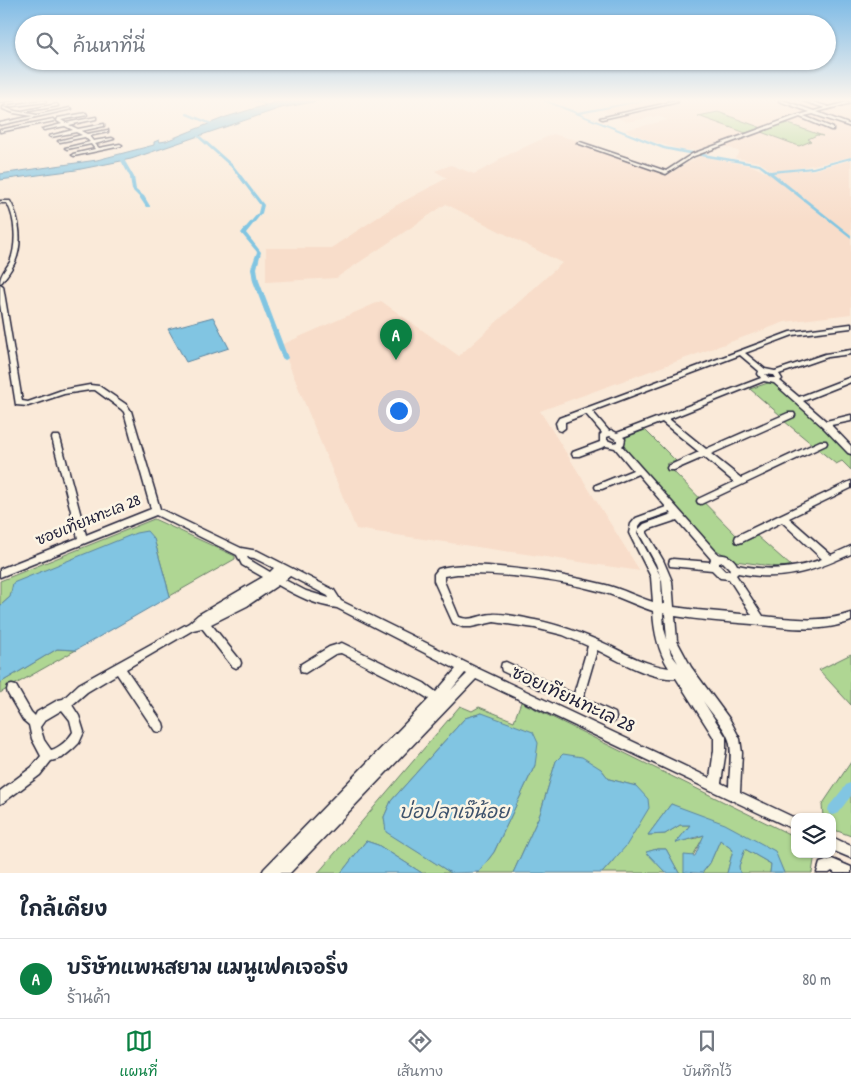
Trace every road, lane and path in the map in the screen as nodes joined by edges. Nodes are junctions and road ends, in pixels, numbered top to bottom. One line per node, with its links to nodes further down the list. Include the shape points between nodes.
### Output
1 (92, 141): 5 (street)
2 (102, 141): 5 (street)
3 (732, 141): 4 (street, via 701,152 666,173)
4 (579, 142)
5 (94, 143): 7 (street); 8 (street)
6 (120, 144): 8 (street)
7 (67, 148)
8 (98, 150): 9 (street)
9 (74, 155)
10 (0, 202): 11 (street, via 8,202 11,206 16,242 14,258)
11 (0, 281)
12 (0, 286): 41 (street, via 20,403 28,404 82,387 92,387 124,406)
13 (851, 326): 14 (street, via 800,331)
14 (740, 352): 16 (street); 20 (street)
15 (851, 352): 17 (street, via 827,355)
16 (764, 375): 17 (street); 23 (street)
17 (776, 377): 19 (street)
18 (851, 379): 19 (street)
19 (798, 400): 24 (street)
20 (588, 411): 25 (street, via 562,420); 26 (street)
21 (791, 415): 33 (street)
22 (851, 418): 24 (street)
23 (664, 419): 27 (street); 33 (street)
24 (826, 424): 32 (street)
25 (561, 428)
26 (607, 434): 27 (street); 29 (street, via 603,436)
27 (618, 436): 31 (street, via 621,442)
28 (56, 438): 46 (street)
29 (605, 443): 31 (street); 34 (street)
30 (823, 443): 37 (street)
31 (617, 446): 36 (street)
32 (851, 451)
33 (706, 452): 35 (street); 37 (street)
34 (576, 454)
35 (671, 468)
36 (638, 471): 39 (street); 42 (street)
37 (740, 482): 40 (street)
38 (851, 484): 43 (street)
39 (599, 487)
40 (701, 501)
41 (156, 510): 46 (street, ซอยเทียนทะเล 28); 48 (street, ซอยเทียนทะเล 28)
42 (675, 512): 44 (street); 51 (street)
43 (783, 518): 45 (street); 49 (street)
44 (639, 527): 57 (street, via 635,538 656,577); 58 (street, via 665,574)
45 (739, 539)
46 (83, 540): 54 (street, ซอยเทียนทะเล 28)
47 (851, 550): 49 (street)
48 (240, 552): 52 (street, ซอยเทียนทะเล 28, via 255,554); 55 (street, ซอยเทียนทะเล 28, via 245,562)
49 (830, 560): 53 (street, via 788,573)
50 (673, 563): 51 (street)
51 (716, 563): 53 (street, via 727,560); 53 (street, via 723,575)
52 (285, 569): 55 (street); 56 (street, ซอยเทียนทะเล 28, via 331,593)
53 (733, 571): 61 (street)
54 (0, 573)
55 (275, 578): 56 (street, ซอยเทียนทะเล 28, via 327,603); 60 (street)
56 (338, 604): 67 (street, ซอยเทียนทะเล 28)
57 (657, 608): 58 (street); 62 (street, via 608,590 516,574 456,570 439,574 456,620 462,623 494,618 527,623 564,631); 68 (street, via 667,656)
58 (668, 609): 61 (street, via 720,618); 68 (street, via 672,642)
59 (851, 617): 61 (street, via 821,625)
60 (203, 620): 63 (street); 65 (street)
61 (760, 620)
62 (594, 644): 68 (street, via 647,667 666,673); 71 (street)
63 (236, 663)
64 (506, 667): 71 (street)
65 (119, 668): 72 (street, via 83,688); 75 (street)
66 (305, 668): 70 (street, via 333,650 342,648)
67 (470, 670): 70 (street); 79 (street, ซอยเทียนทะเล 28)
68 (682, 672): 76 (street); 77 (street, via 726,724)
69 (12, 690): 74 (street)
70 (442, 701): 83 (street)
71 (577, 701): 73 (street)
72 (64, 705): 74 (street, via 50,709); 78 (street, via 77,722 79,732 77,738 55,756)
73 (611, 718)
74 (35, 724): 78 (street, via 36,737)
75 (158, 727)
76 (720, 737): 77 (street); 79 (street)
77 (734, 739): 80 (street)
78 (49, 755): 81 (street, via 36,771)
79 (716, 786): 80 (street, ซอยเทียนทะเล 28)
80 (734, 794): 82 (street, ซอยเทียนทะเล 28)
81 (0, 798)
82 (791, 822)
83 (304, 842): 86 (street); 87 (street)
84 (836, 845): 85 (street)
85 (851, 852)
86 (268, 873)
87 (282, 873)
88 (823, 873): 89 (street, via 824,867 832,865)
89 (849, 873)

